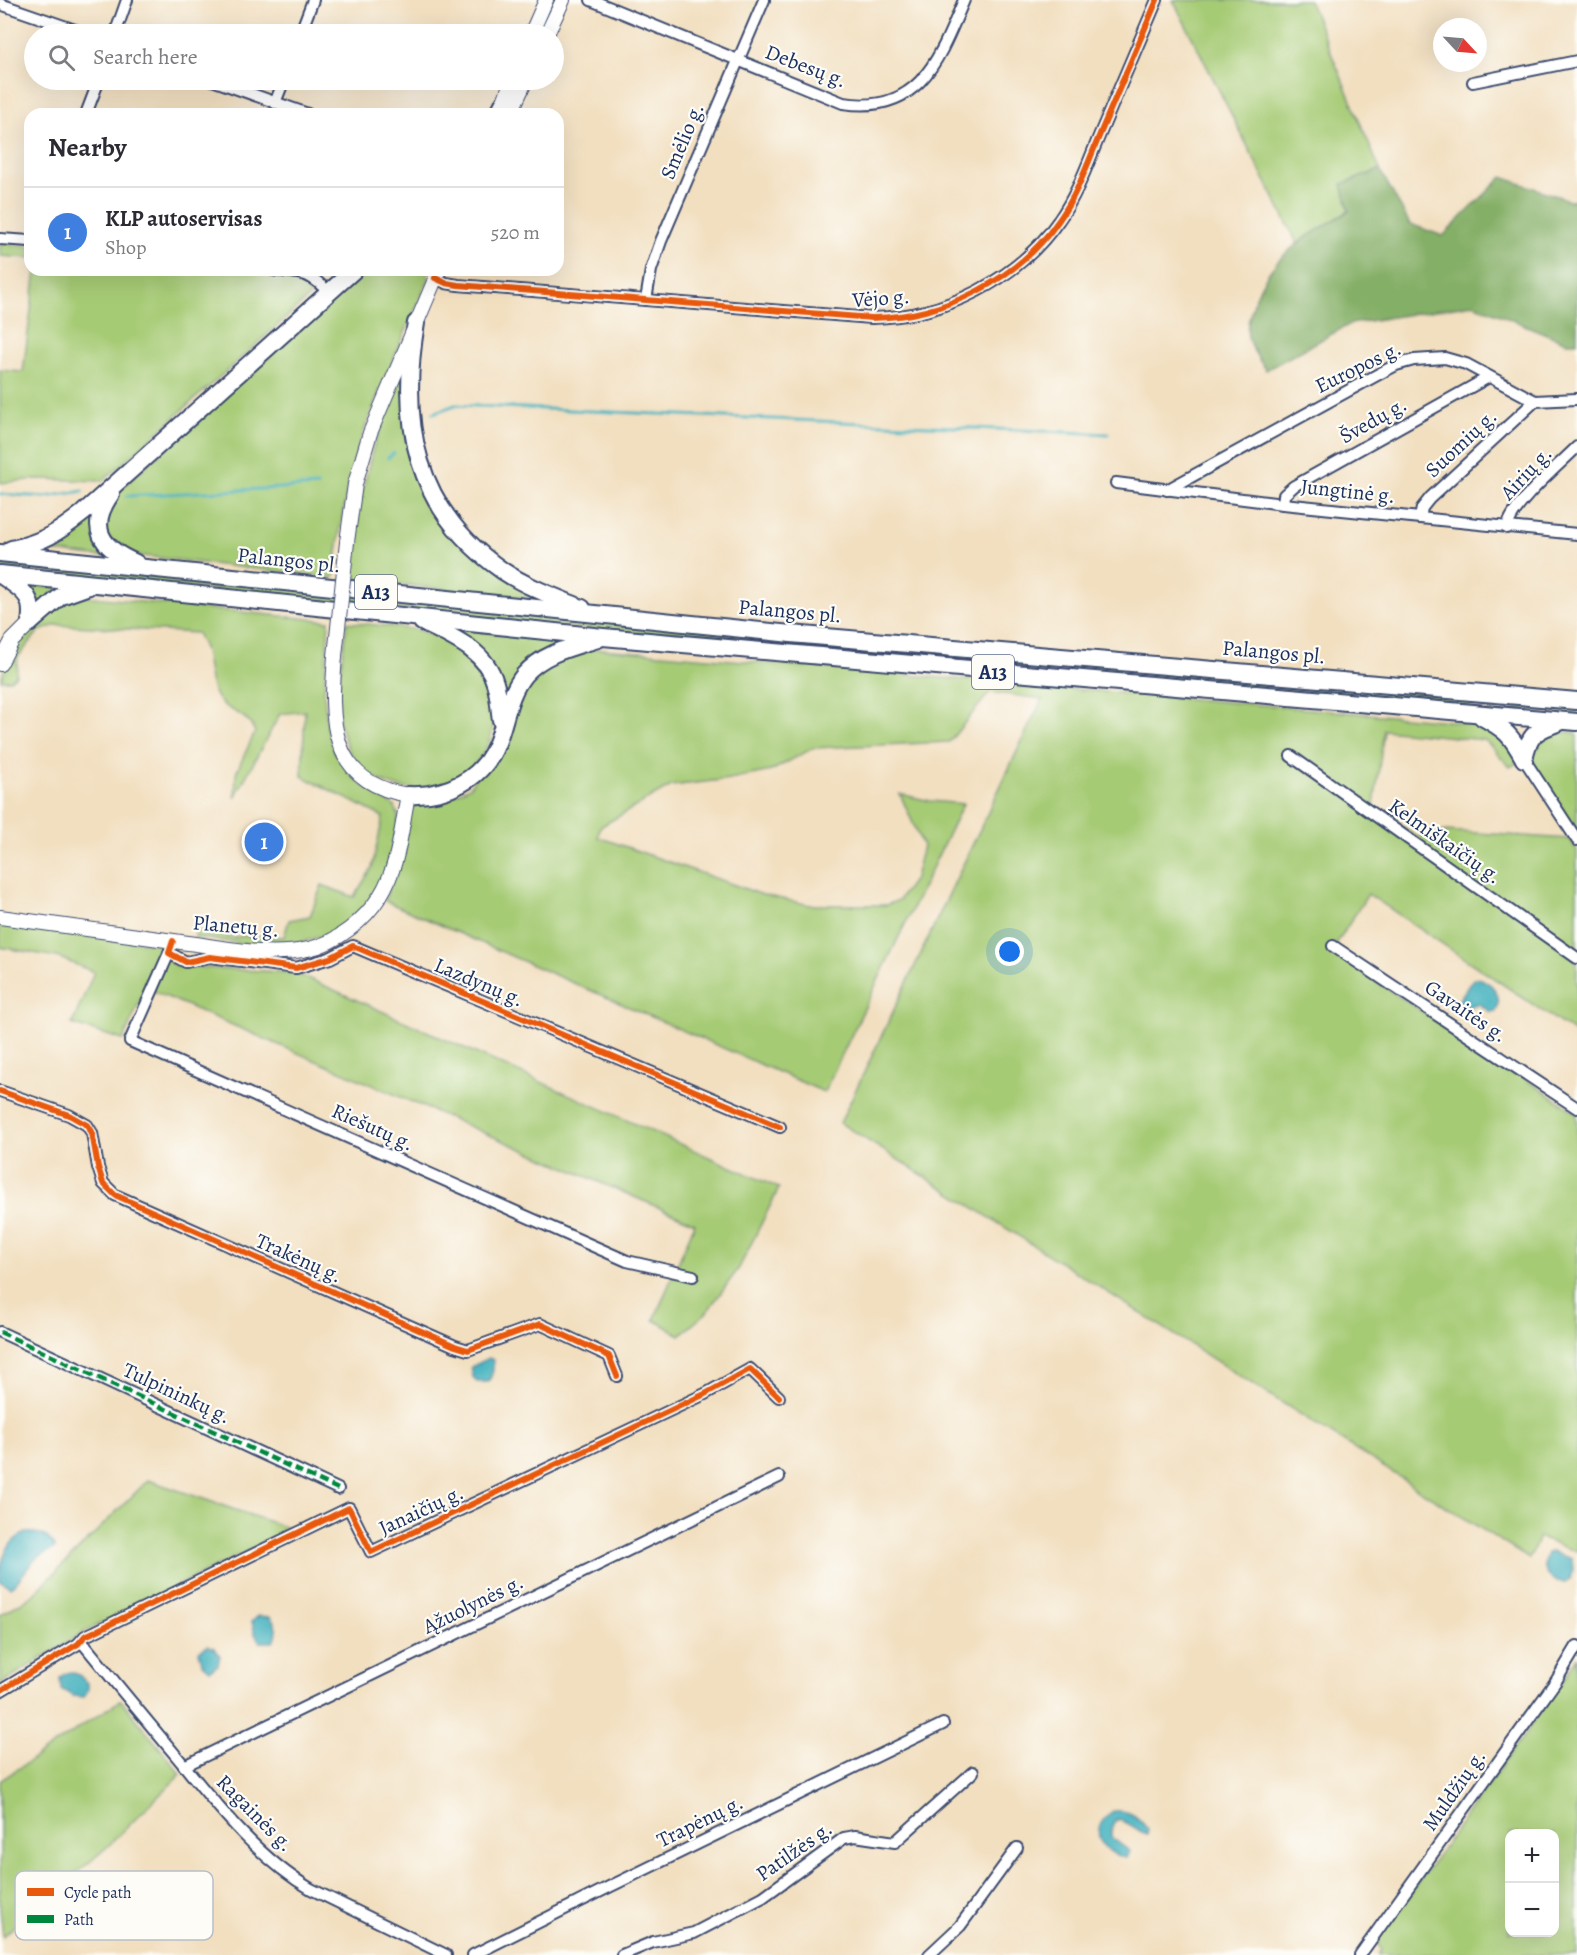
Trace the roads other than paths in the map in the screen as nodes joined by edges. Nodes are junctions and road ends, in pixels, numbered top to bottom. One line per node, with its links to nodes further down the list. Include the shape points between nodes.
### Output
1 (127, 0): 11 (street)
2 (313, 0): 12 (street)
3 (546, 0): 13 (main road)
4 (563, 0): 14 (main road)
5 (591, 0): 15 (street, Debesų g.)
6 (764, 0): 15 (street, Smėlio g.)
7 (964, 0): 15 (street, Debesų g., via 928,74 894,99 877,104 843,103)
8 (1157, 0): 35 (street, Vėjo g., via 1067,208 1032,251 997,280 955,302 892,318)
9 (0, 4): 10 (street)
10 (58, 24)
11 (119, 24)
12 (304, 24)
13 (535, 24)
14 (552, 24)
15 (738, 61): 35 (street, Smėlio g., via 661,241)
16 (1577, 61): 17 (street)
17 (1473, 82)
18 (95, 90): 24 (street)
19 (239, 90): 23 (street)
20 (280, 90): 23 (street)
21 (509, 90): 26 (main road)
22 (519, 90): 27 (main road)
23 (275, 103): 25 (street)
24 (88, 108)
25 (290, 108)
26 (504, 108)
27 (505, 108)
28 (0, 239): 29 (street)
29 (24, 241)
30 (311, 276): 34 (street)
31 (347, 276): 34 (highway)
32 (436, 276): 36 (main road)
33 (439, 276): 35 (street, Vėjo g., via 446,283)
34 (329, 293): 41 (highway)
35 (646, 300)
36 (416, 323): 52 (highway, via 409,398 412,433 429,485 441,507 478,551 503,571); 63 (main road, bridge, via 360,465 347,542 332,718 350,763 370,781)
37 (1489, 378): 39 (street, Europos g.); 43 (street, Europos g., via 1466,364 1445,358 1396,365); 44 (street, Švedų g., via 1294,486 1284,495)
38 (1577, 399): 39 (street, Europos g.)
39 (1535, 401): 45 (street, Suomių g., via 1430,498)
40 (1577, 447): 46 (street, Airių g., via 1518,506)
41 (120, 481): 48 (highway, via 64,528 34,544); 49 (highway, via 100,513 99,532 113,552)
42 (1116, 483): 43 (street, Jungtinė g.)
43 (1167, 490): 44 (street, Jungtinė g.)
44 (1283, 504): 45 (street, Jungtinė g.)
45 (1420, 518): 46 (street, Jungtinė g.)
46 (1507, 528): 47 (street, Jungtinė g.)
47 (1577, 534)
48 (0, 552): 49 (highway, Palangos pl. / A13)
49 (149, 568): 52 (highway, Palangos pl. / A13)
50 (0, 574): 51 (highway, Palangos pl. / A13); 54 (highway, via 26,593 32,604)
51 (95, 584): 53 (highway, Palangos pl. / A13); 54 (highway, via 61,596)
52 (603, 616): 57 (highway, Palangos pl. / A13)
53 (410, 617): 55 (highway, Palangos pl. / A13); 60 (highway, via 453,637 478,655 495,682)
54 (30, 623): 56 (main road, via 12,641)
55 (603, 637): 58 (highway, Palangos pl. / A13); 60 (highway, via 550,654 524,675)
56 (0, 663)
57 (1577, 701)
58 (1476, 713): 59 (highway, Palangos pl. / A13); 62 (highway, via 1504,728)
59 (1570, 721): 62 (highway, via 1533,734)
60 (502, 727): 63 (highway, via 493,753 471,778 442,793)
61 (1291, 756): 68 (street, Kelmiškaičių g.)
62 (1524, 759): 64 (street)
63 (408, 795): 67 (main road, Planetų g., via 398,850 383,891 366,914 332,940 310,949 281,952)
64 (1577, 840)
65 (0, 917): 67 (main road, Planetų g.)
66 (1333, 946): 70 (street, Gavaitės g.)
67 (171, 947): 71 (street, Lazdynų g., via 186,962 210,957 296,968 353,946); 72 (street, Riešutų g., via 130,1041 627,1261)
68 (1577, 958)
69 (0, 1091): 74 (street, Trakėnų g., via 87,1125 103,1183 115,1196 454,1346 468,1350 540,1324 609,1356)
70 (1577, 1108)
71 (780, 1127)
72 (693, 1276)
73 (0, 1332): 77 (street, Tulpininkų g.)
74 (617, 1376)
75 (779, 1397): 78 (street, Janaičių g., via 750,1369 371,1552 349,1508 96,1630)
76 (779, 1477): 82 (street, Ąžuolynės g.)
77 (338, 1490)
78 (82, 1642): 80 (street, Janaičių g.); 82 (street, Ragainės g.)
79 (1577, 1646): 89 (street, Muldžių g.)
80 (0, 1691)
81 (943, 1724): 87 (street, Trapėnų g.)
82 (184, 1766): 86 (street, Ragainės g., via 255,1845 297,1881)
83 (973, 1772): 85 (street, Patilžės g., via 895,1842 844,1838 763,1897 694,1933 653,1942)
84 (1017, 1848): 88 (street, via 960,1926)
85 (625, 1954)
86 (446, 1955)
87 (474, 1955)
88 (929, 1955)
89 (1360, 1955)

